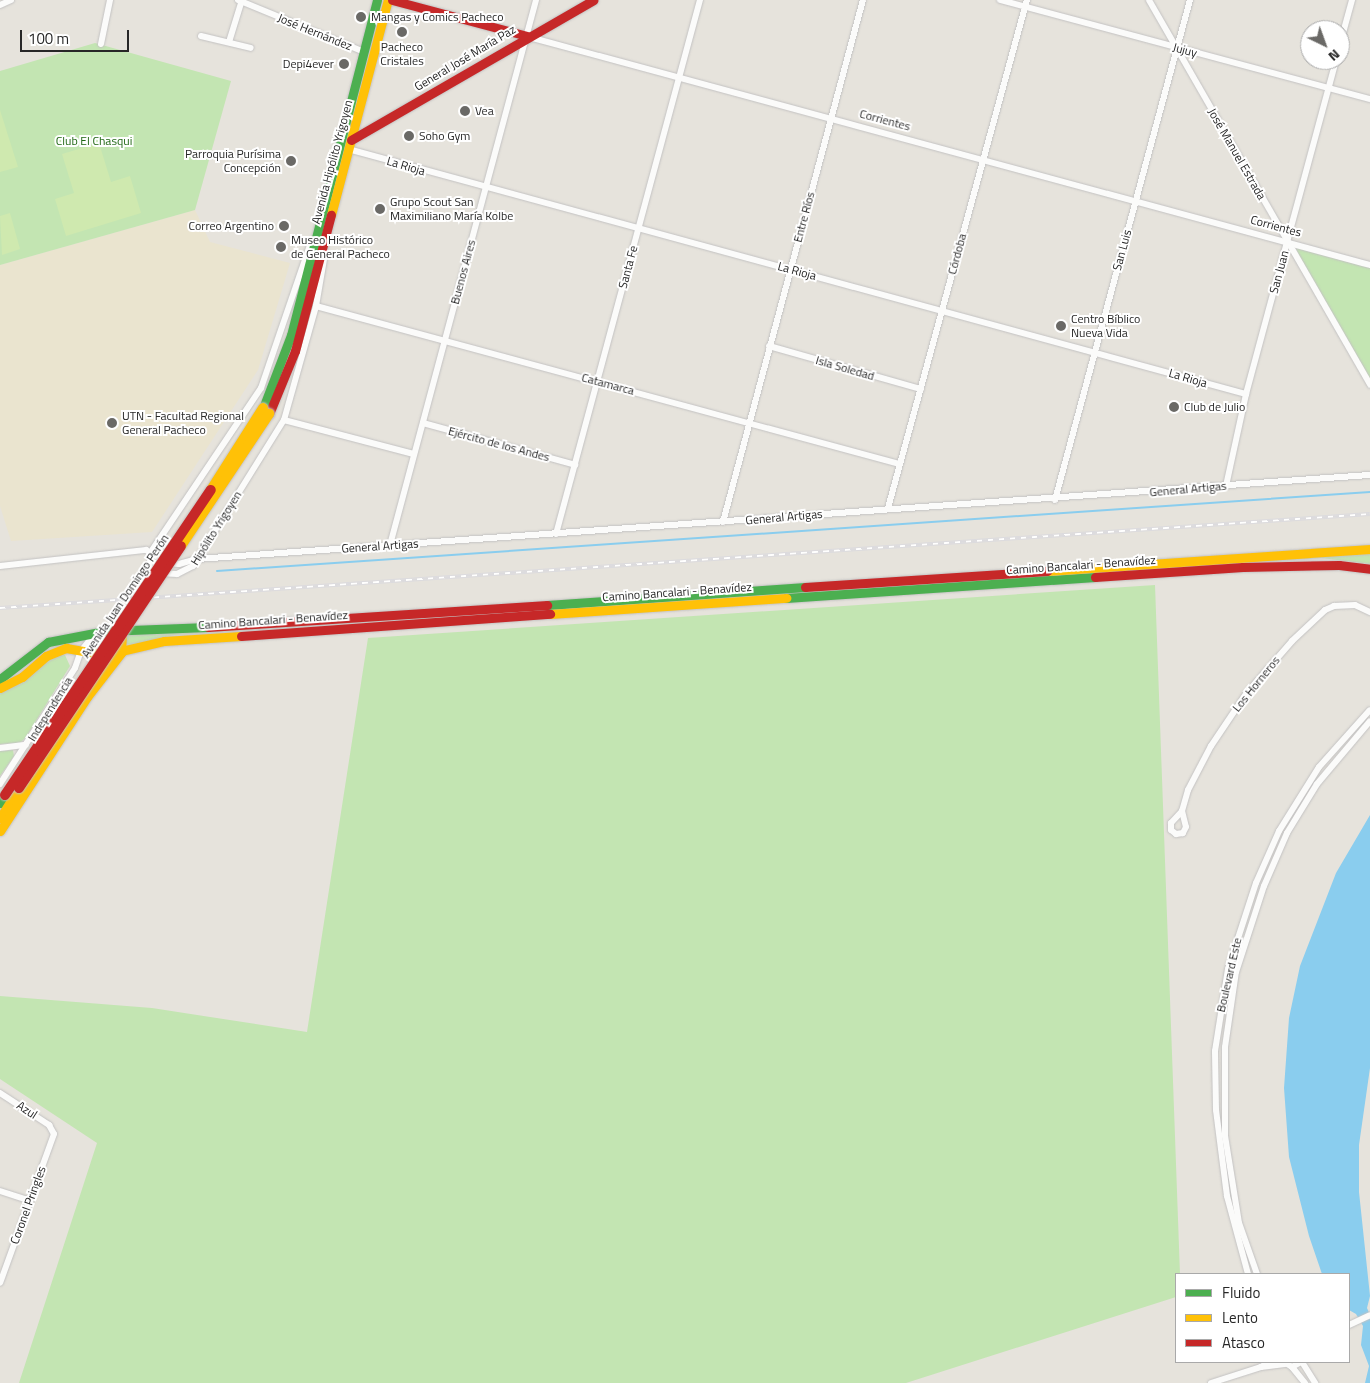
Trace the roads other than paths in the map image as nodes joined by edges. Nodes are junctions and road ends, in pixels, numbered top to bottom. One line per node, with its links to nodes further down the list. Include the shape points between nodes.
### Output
1 (11, 0): 17 (street)
2 (110, 0): 22 (street)
3 (241, 0): 21 (street); 25 (street, José Hernández)
4 (377, 0): 25 (main road, Avenida Hipólito Yrigoyen)
5 (388, 0): 31 (main road, Avenida Hipólito Yrigoyen)
6 (392, 0): 19 (main road, Corrientes)
7 (536, 0): 19 (street, Buenos Aires)
8 (581, 0): 19 (main road, General José María Paz)
9 (593, 0): 19 (main road, General José María Paz)
10 (700, 0): 27 (street, Santa Fe)
11 (863, 0): 30 (street, Entre Ríos)
12 (1000, 0): 16 (street, Jujuy)
13 (1149, 0): 24 (street, José Manuel Estrada)
14 (1190, 0): 24 (street, San Luis)
15 (1352, 0): 18 (street)
16 (1026, 3): 24 (street, Jujuy); 32 (street, Córdoba)
17 (0, 5)
18 (1347, 20)
19 (526, 34): 27 (street, Corrientes); 31 (main road, General José María Paz); 33 (street, Buenos Aires)
20 (201, 36): 21 (street)
21 (229, 42): 23 (street)
22 (101, 44)
23 (251, 48)
24 (1177, 48): 28 (street, Jujuy); 34 (street, San Luis); 37 (street, José Manuel Estrada)
25 (364, 52): 35 (main road, Avenida Hipólito Yrigoyen)
26 (1333, 70): 28 (street, San Juan)
27 (679, 78): 30 (street, Corrientes); 36 (street, Santa Fe)
28 (1328, 88): 29 (street, Jujuy); 37 (street, San Juan)
29 (1370, 99)
30 (830, 118): 32 (street, Corrientes); 39 (street, Entre Ríos)
31 (349, 144): 33 (street, La Rioja); 35 (main road, Avenida Hipólito Yrigoyen)
32 (983, 159): 34 (street, Corrientes); 41 (street, Córdoba)
33 (485, 188): 36 (street, La Rioja); 42 (street, Buenos Aires)
34 (1135, 201): 37 (street, Corrientes); 44 (street, San Luis)
35 (326, 213): 40 (street, Hipólito Yrigoyen); 49 (main road, Avenida Hipólito Yrigoyen, via 284,361); 64 (street, via 261,388)
36 (638, 228): 39 (street, La Rioja); 45 (street, Santa Fe)
37 (1287, 241): 38 (street, Corrientes); 46 (street, José Manuel Estrada); 48 (street, San Juan)
38 (1370, 265)
39 (790, 269): 41 (street, La Rioja); 43 (street, Entre Ríos)
40 (316, 306): 42 (street, Catamarca); 50 (street, Hipólito Yrigoyen)
41 (942, 310): 44 (street, La Rioja); 47 (street, Córdoba)
42 (445, 340): 45 (street, Catamarca); 52 (street, Buenos Aires)
43 (769, 346): 47 (street, Isla Soledad); 51 (street, Entre Ríos)
44 (1095, 351): 48 (street, La Rioja); 58 (street, San Luis)
45 (598, 381): 51 (street, Catamarca); 55 (street, Santa Fe)
46 (1370, 385)
47 (921, 389): 54 (street, Córdoba)
48 (1246, 394): 57 (street, San Juan)
49 (266, 411): 82 (main road, Avenida Juan Domingo Perón, bridge); 84 (main road, bridge)
50 (284, 420): 53 (street); 65 (street, Hipólito Yrigoyen)
51 (750, 421): 54 (street, Catamarca); 60 (street, Entre Ríos)
52 (422, 423): 53 (street, Buenos Aires); 55 (street, Ejército de los Andes)
53 (414, 454): 62 (street, Buenos Aires)
54 (899, 464): 59 (street, Córdoba)
55 (575, 465): 61 (street, Santa Fe)
56 (1370, 475): 57 (street, General Artigas)
57 (1226, 486): 58 (street, General Artigas)
58 (1055, 500): 59 (street, General Artigas)
59 (888, 508): 60 (street, General Artigas)
60 (723, 522): 61 (street, General Artigas)
61 (556, 534): 62 (street, General Artigas)
62 (390, 545): 65 (street, General Artigas)
63 (1370, 549): 69 (main road, Camino Bancalari - Benavídez, via 185,630)
64 (151, 552): 65 (street, General Artigas, via 167,563); 65 (street, Hipólito Yrigoyen, via 153,568 167,575 188,570); 66 (street, via 139,550)
65 (198, 559)
66 (0, 566)
67 (1370, 569): 72 (main road, Camino Bancalari - Benavídez, via 1291,565 1047,579 164,641)
68 (1370, 612): 83 (street, Los Horneros, via 1355,605 1334,606 1325,610 1292,641 1246,694 1211,746 1188,790)
69 (122, 630): 70 (main road, Camino Bancalari - Benavídez); 72 (main road)
70 (96, 632): 71 (street, Independencia); 73 (main road, Camino Bancalari - Benavídez, via 48,642)
71 (81, 652): 72 (main road, Camino Bancalari - Benavídez, via 94,655); 74 (main road, Camino Bancalari - Benavídez, via 66,648 53,652 22,677); 77 (street, Independencia, via 75,668)
72 (121, 653): 85 (main road, via 88,697)
73 (0, 679)
74 (0, 688)
75 (1370, 710): 79 (street, Boulevard Este, via 1334,748)
76 (1370, 721): 81 (street, Boulevard Este)
77 (26, 746): 78 (street); 80 (street, Independencia)
78 (0, 748)
79 (1310, 780): 81 (street); 86 (street, Boulevard Este, via 1279,831)
80 (0, 784)
81 (1317, 784): 87 (street, Boulevard Este, via 1287,833)
82 (3, 799)
83 (1182, 811)
84 (0, 818)
85 (0, 832)
86 (1256, 883): 87 (street); 88 (street, Boulevard Este)
87 (1264, 886): 89 (street, Boulevard Este)
88 (1223, 994): 89 (street); 91 (street, Boulevard Este, via 1216,1051)
89 (1231, 996): 92 (street, Boulevard Este, via 1225,1047)
90 (0, 1093): 93 (street, Azul)
91 (1216, 1110): 92 (street); 96 (street, Boulevard Este, via 1223,1178)
92 (1224, 1110): 96 (street, Boulevard Este)
93 (53, 1127): 95 (street, Coronel Pringles, via 54,1134)
94 (0, 1190): 95 (street)
95 (30, 1202): 99 (street, Coronel Pringles)
96 (1236, 1224): 97 (street, Boulevard Este); 98 (street, Boulevard Este)
97 (1248, 1273)
98 (1256, 1273)
99 (0, 1283)
100 (1370, 1315): 101 (street)
101 (1350, 1324)
102 (1267, 1363): 106 (street)
103 (1284, 1363): 106 (street); 107 (street)
104 (1299, 1363): 107 (street)
105 (1302, 1363): 110 (street)
106 (1261, 1367): 108 (street)
107 (1292, 1367): 109 (street)
108 (1211, 1383)
109 (1305, 1383)
110 (1315, 1383)

